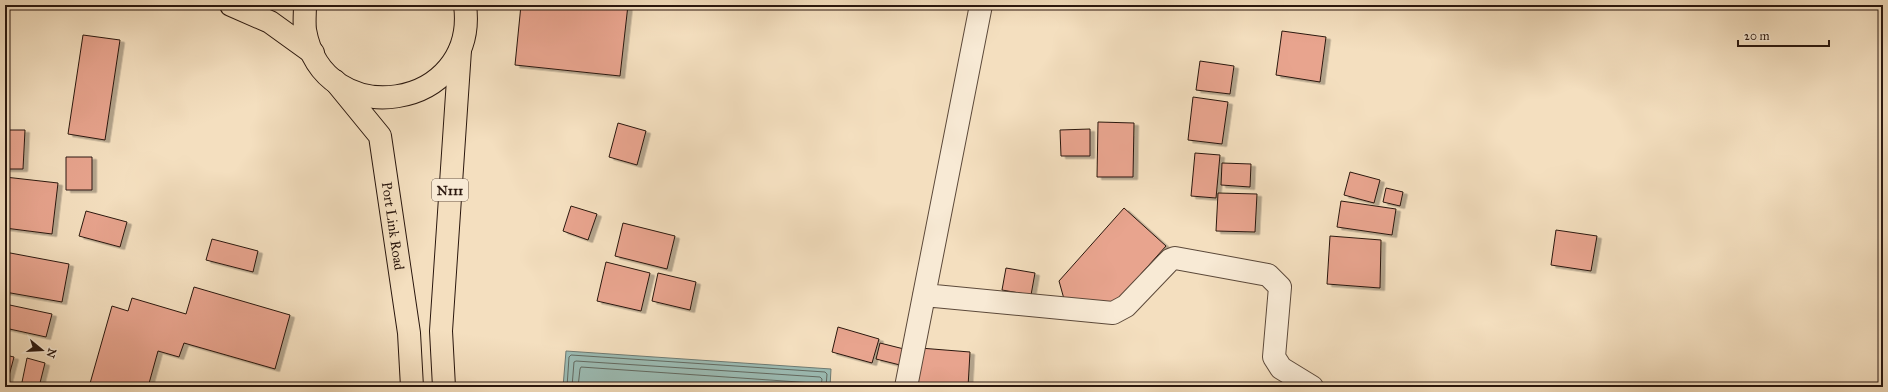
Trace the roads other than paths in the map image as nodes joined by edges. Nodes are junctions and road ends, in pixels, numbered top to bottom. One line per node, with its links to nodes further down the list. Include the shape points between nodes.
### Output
1 (232, 5): 6 (highway, via 270,22)
2 (305, 5): 6 (highway, N111, via 305,29)
3 (466, 5): 5 (highway, N111, via 466,28)
4 (981, 5): 8 (street)
5 (460, 50): 7 (highway, N111, via 446,71 427,87 404,96 380,99 356,93); 10 (highway, N111, via 440,331)
6 (313, 53): 7 (highway, N111, via 322,68)
7 (335, 81): 9 (highway, Port Link Road / N111, via 380,136 409,333)
8 (924, 295): 11 (street); 12 (street, via 1113,313 1126,306 1170,260 1175,258 1268,275 1280,287 1274,357 1281,368)
9 (412, 387)
10 (444, 387)
11 (906, 387)
12 (1312, 387)

